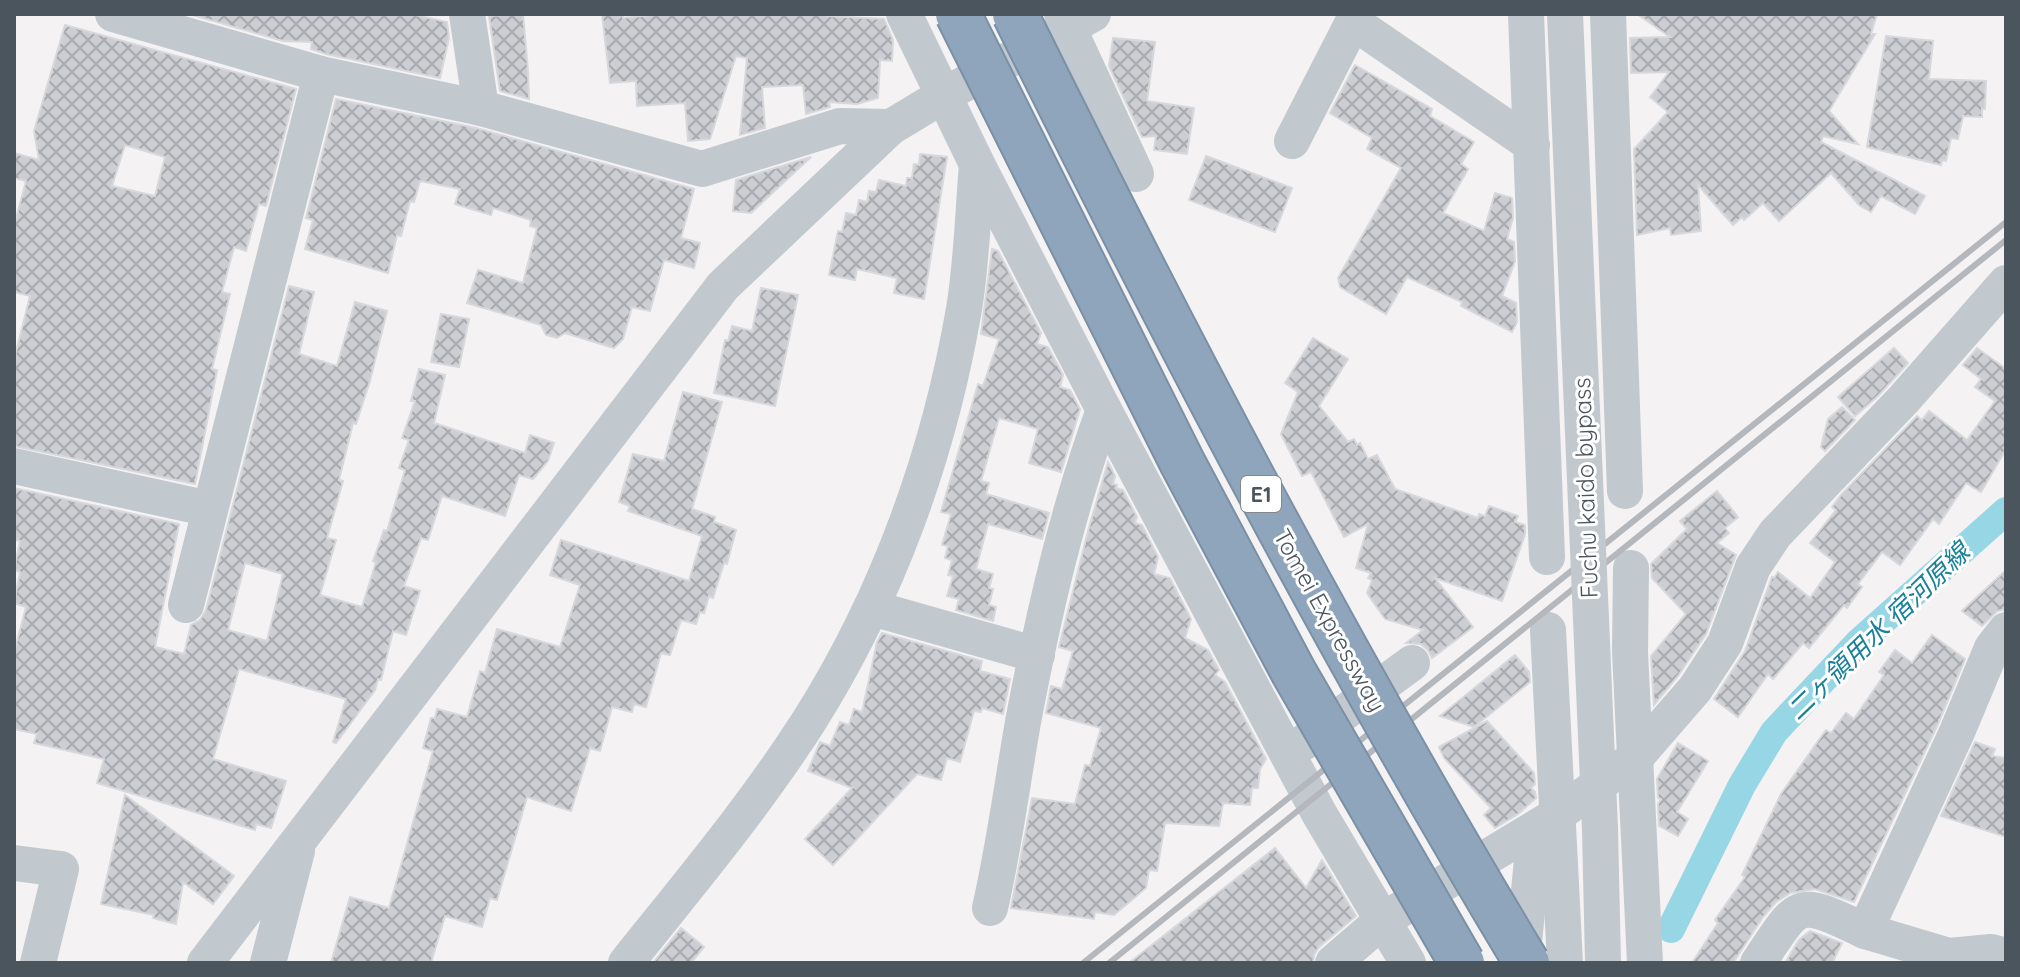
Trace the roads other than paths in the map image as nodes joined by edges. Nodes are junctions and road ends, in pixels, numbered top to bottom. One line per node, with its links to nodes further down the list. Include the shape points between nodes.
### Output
1 (467, 14): 12 (street)
2 (904, 14): 11 (street)
3 (958, 14): 49 (highway, E1, bridge, via 1182,462)
4 (1015, 14): 50 (highway, Tomei Expressway / E1, bridge, via 1229,434)
5 (1526, 14): 15 (street)
6 (1565, 14): 41 (street, Fuchu kaido bypass, bridge)
7 (1608, 14): 20 (street)
8 (124, 16): 10 (street)
9 (1074, 18): 11 (street); 17 (street)
10 (321, 74): 12 (street); 24 (street)
11 (944, 95): 13 (street); 16 (street)
12 (481, 108): 13 (street, via 702,169 840,126)
13 (891, 127): 36 (street, via 723,286)
14 (1292, 141): 15 (street, via 1353,22)
15 (1532, 145): 21 (street)
16 (977, 164): 19 (street); 28 (street, via 964,307 937,429 905,531)
17 (1136, 174)
18 (2006, 283): 34 (street, via 1775,534 1753,567 1725,643 1695,689)
19 (1104, 410): 31 (street, via 1063,537); 33 (street)
20 (1622, 412): 21 (street); 23 (street)
21 (1541, 428): 25 (street)
22 (14, 466): 24 (street)
23 (1625, 491)
24 (210, 509): 27 (street)
25 (1547, 557)
26 (1631, 568): 34 (street)
27 (186, 605)
28 (872, 608): 31 (street); 46 (street, via 810,719 744,815)
29 (1548, 630): 35 (street)
30 (2006, 630): 40 (street, via 1992,648)
31 (1037, 655): 38 (street)
32 (1412, 663): 33 (street)
33 (1289, 754): 39 (street)
34 (1636, 757): 35 (street); 52 (street)
35 (1546, 822): 39 (street); 50 (street); 51 (street)
36 (300, 837): 44 (street); 45 (street)
37 (14, 863): 43 (street, via 61,869)
38 (990, 908)
39 (1383, 920): 47 (street); 48 (street)
40 (1865, 931): 42 (street, via 1949,956); 53 (street, via 1817,910 1802,909 1791,914)
41 (1602, 954)
42 (2006, 956)
43 (38, 963)
44 (205, 963)
45 (268, 963)
46 (626, 963)
47 (1333, 963)
48 (1408, 963)
49 (1462, 963)
50 (1524, 963)
51 (1565, 963)
52 (1645, 963)
53 (1758, 963)

